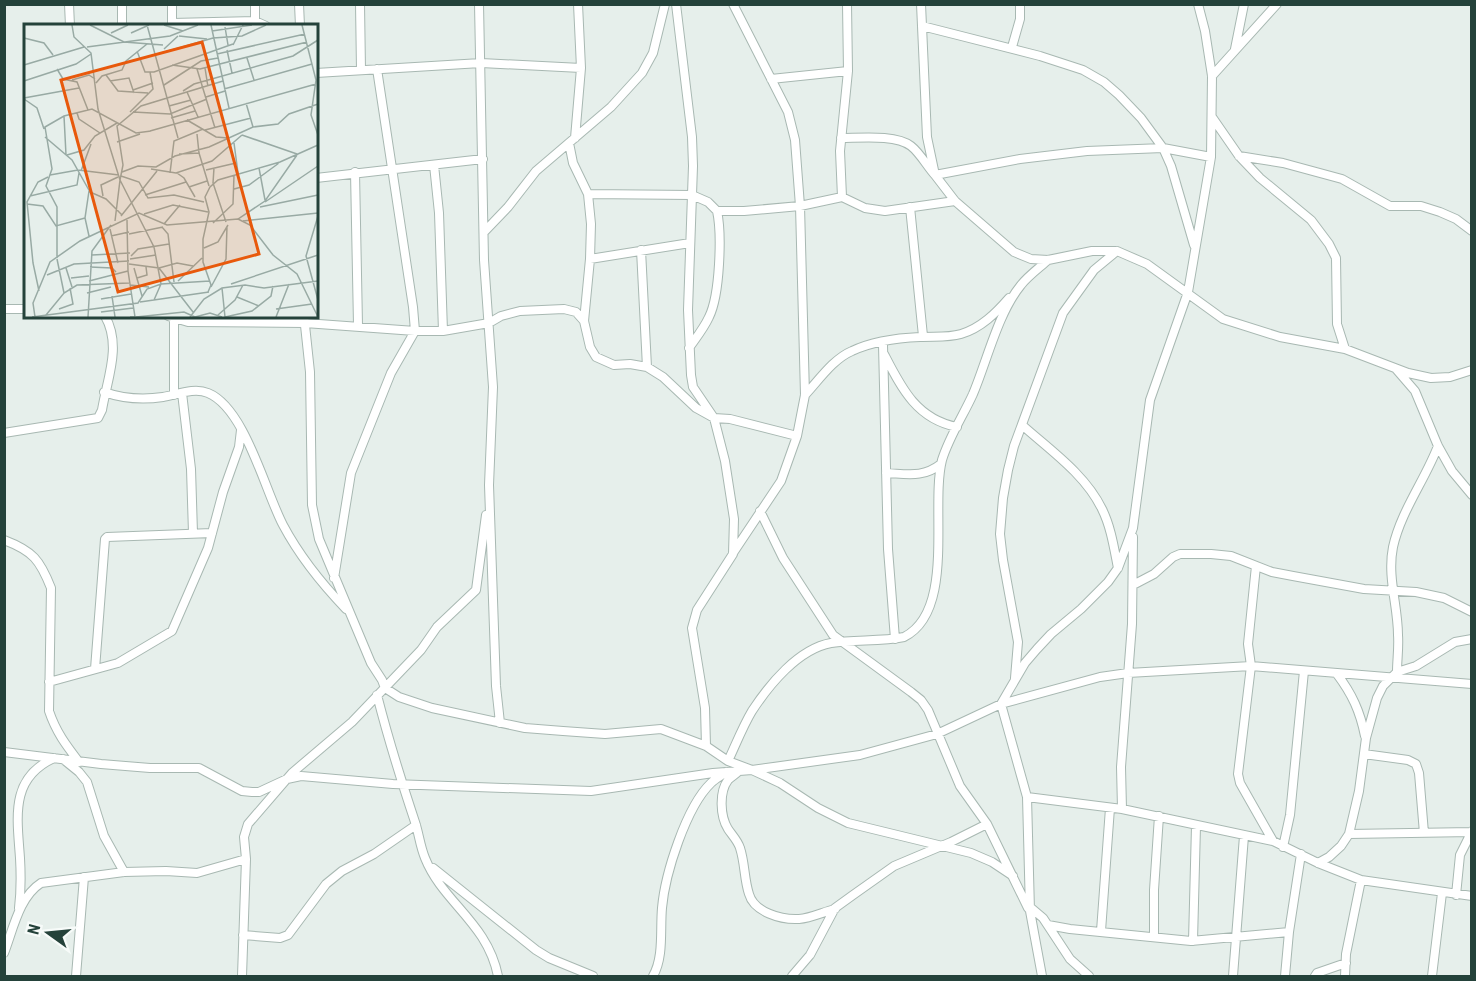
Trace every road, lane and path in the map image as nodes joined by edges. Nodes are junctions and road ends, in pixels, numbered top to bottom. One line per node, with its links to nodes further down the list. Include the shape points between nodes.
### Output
1 (69, 4): 19 (street)
2 (123, 4): 20 (street)
3 (172, 4): 21 (street)
4 (255, 4): 18 (street)
5 (299, 4): 22 (street)
6 (360, 4): 29 (street)
7 (479, 4): 26 (street)
8 (578, 4): 27 (street)
9 (665, 4): 36 (street, via 653,53 642,73)
10 (676, 4): 47 (street, via 692,137)
11 (733, 4): 33 (street)
12 (847, 4): 30 (street)
13 (921, 4): 23 (street)
14 (1020, 4): 24 (street)
15 (1198, 4): 32 (street)
16 (1244, 4): 25 (street)
17 (1277, 4): 25 (street)
18 (255, 23): 21 (street)
19 (70, 24)
20 (122, 24)
21 (172, 24)
22 (300, 24)
23 (922, 26): 24 (street); 44 (street, via 927,136)
24 (1012, 47): 37 (street, via 1083,70 1104,82 1141,118)
25 (1234, 52): 32 (street)
26 (481, 63): 27 (street); 28 (street); 40 (street)
27 (581, 68): 36 (street)
28 (377, 69): 29 (street); 42 (street)
29 (362, 70): 31 (street)
30 (848, 71): 33 (street); 35 (street)
31 (318, 73)
32 (1212, 76): 34 (street)
33 (771, 79): 50 (street, via 788,112 795,140)
34 (1212, 116): 38 (street); 39 (street)
35 (841, 138): 44 (street, via 902,141); 48 (street)
36 (572, 141): 46 (street, via 573,163); 53 (street, via 536,171)
37 (1163, 148): 39 (street); 44 (street, via 1031,157); 56 (street)
38 (1239, 156): 54 (street, via 1342,179 1390,206 1421,206 1456,219); 77 (street, via 1311,220 1329,244 1336,258 1337,324)
39 (1211, 158): 56 (street)
40 (483, 159): 41 (street); 53 (street)
41 (434, 165): 42 (street); 73 (street)
42 (391, 169): 43 (street); 72 (street)
43 (355, 172): 45 (street); 71 (street)
44 (935, 175): 49 (street)
45 (318, 178)
46 (588, 194): 47 (street); 59 (street)
47 (692, 195): 52 (street); 55 (street)
48 (842, 197): 50 (street); 51 (street, via 875,210)
49 (955, 201): 51 (street); 60 (street, via 1014,252)
50 (800, 206): 52 (street); 83 (street)
51 (910, 207): 74 (street)
52 (717, 211): 76 (street, via 719,263 713,307)
53 (485, 231): 70 (street)
54 (1472, 231)
55 (690, 243): 57 (street); 76 (street)
56 (1196, 249): 62 (street)
57 (641, 250): 59 (street); 78 (street)
58 (1117, 251): 60 (street, via 1092,251); 62 (street, via 1147,264); 85 (street, via 1094,270 1063,313)
59 (590, 259): 69 (street)
60 (1048, 260): 61 (street)
61 (1020, 285): 74 (street, via 983,323 945,337); 86 (street)
62 (1188, 292): 77 (street, via 1223,319 1280,337); 96 (street, via 1150,400)
63 (4, 309): 64 (street)
64 (24, 309)
65 (106, 318): 81 (street, via 114,342)
66 (171, 318): 67 (street, via 188,322); 82 (street)
67 (212, 319): 68 (street)
68 (304, 320): 71 (street); 103 (street, via 310,382 312,505 319,539)
69 (584, 321): 70 (street, via 576,312 553,309 520,311); 78 (street, via 596,357 614,365)
70 (489, 324): 73 (street); 93 (street, via 493,387)
71 (358, 325): 72 (street)
72 (415, 331): 73 (street); 103 (street, via 391,373 351,473)
73 (442, 331)
74 (923, 336): 75 (street)
75 (879, 344): 83 (street, via 850,351); 86 (street, via 907,396 933,418); 92 (street)
76 (689, 348): 84 (street, via 693,387)
77 (1345, 349): 79 (street)
78 (646, 367): 84 (street)
79 (1394, 367): 80 (street, via 1431,378); 90 (street, via 1415,391)
80 (1472, 370)
81 (104, 392): 82 (street, via 152,399); 88 (street, via 102,410 94,420)
82 (178, 394): 87 (street, via 211,394 223,403); 97 (street, via 191,469)
83 (806, 395): 89 (street)
84 (714, 418): 89 (street); 100 (street, via 731,492)
85 (1022, 425): 102 (street, via 1071,468 1102,509); 117 (street, via 1008,470 1000,534 1018,642)
86 (957, 427): 91 (street)
87 (241, 430): 98 (street); 107 (street, via 283,525 323,586)
88 (4, 433)
89 (797, 436): 95 (street, via 781,481)
90 (1438, 446): 94 (street); 105 (street, via 1398,528 1392,550)
91 (941, 464): 92 (street, via 920,474); 108 (street, via 933,592 914,632)
92 (886, 474): 108 (street)
93 (489, 485): 120 (street, via 476,590 436,627 421,650); 123 (street)
94 (1472, 495)
95 (760, 511): 100 (street); 110 (street, via 826,626)
96 (1133, 528): 102 (street); 104 (street)
97 (193, 533): 98 (street); 112 (street, via 105,539)
98 (212, 533): 112 (street, via 172,631 118,663)
99 (4, 540): 118 (street, via 28,550 36,558 51,588)
100 (732, 554): 126 (street, via 697,610 692,628 705,708)
101 (1256, 566): 104 (street, via 1231,556 1187,553 1173,557 1154,574); 105 (street, via 1346,586); 111 (street, via 1248,644)
102 (1118, 568): 117 (street, via 1081,609 1044,641)
103 (334, 578): 107 (street)
104 (1133, 585): 114 (street)
105 (1391, 590): 106 (street, via 1444,598); 116 (street, via 1398,634)
106 (1472, 612)
107 (351, 614): 120 (street)
108 (895, 639): 110 (street)
109 (1472, 639): 116 (street, via 1455,642)
110 (843, 642): 124 (street, via 921,700); 130 (street, via 816,648 803,656 768,689)
111 (1251, 666): 113 (street); 114 (street); 148 (street, via 1238,779)
112 (95, 669): 118 (street)
113 (1304, 671): 115 (street); 150 (street, via 1290,815)
114 (1128, 673): 122 (street); 139 (street)
115 (1337, 674): 116 (street); 125 (street, via 1359,710)
116 (1395, 675): 119 (street); 125 (street, via 1377,698)
117 (1014, 681): 122 (street)
118 (49, 682): 131 (street, via 49,711 54,726)
119 (1472, 684)
120 (385, 688): 121 (street); 123 (street, via 432,708)
121 (377, 695): 135 (street); 136 (street)
122 (1001, 704): 124 (street); 137 (street)
123 (500, 723): 126 (street, via 605,734 661,729)
124 (937, 734): 132 (street, via 860,755); 141 (street, via 960,786)
125 (1366, 738): 128 (street)
126 (706, 746): 130 (street)
127 (4, 752): 129 (street)
128 (1364, 754): 145 (street, via 1416,764); 146 (street)
129 (59, 758): 131 (street); 155 (street, via 87,782 104,836); 164 (street, via 40,764 27,778 20,794)
130 (728, 761): 132 (street)
131 (79, 762): 135 (street, via 199,768 242,791 252,792)
132 (752, 770): 134 (street); 149 (street, via 848,823)
133 (727, 771): 134 (street); 136 (street, via 591,791); 178 (street, via 702,793 684,826 664,891 659,956)
134 (739, 771): 162 (street, via 724,789 723,815 740,849 749,896 756,906 768,913 800,919)
135 (287, 779): 136 (street, via 309,775); 152 (street, via 248,824 244,837)
136 (402, 784): 142 (street)
137 (1027, 797): 138 (street); 163 (street)
138 (1110, 808): 139 (street); 166 (street)
139 (1122, 809): 140 (street)
140 (1159, 816): 143 (street); 170 (street)
141 (987, 824): 149 (street); 156 (street)
142 (416, 825): 153 (street); 168 (street, via 326,884 288,935)
143 (1196, 826): 147 (street); 171 (street)
144 (1471, 832): 145 (street); 160 (street, via 1460,855)
145 (1425, 833): 146 (street)
146 (1349, 834): 154 (street, via 1341,846)
147 (1244, 836): 148 (street); 169 (street)
148 (1273, 841): 150 (street)
149 (941, 846): 156 (street, via 971,853); 162 (street, via 894,866)
150 (1283, 847): 151 (street)
151 (1300, 854): 154 (street); 167 (street)
152 (246, 859): 155 (street, via 196,873); 168 (street)
153 (428, 863): 176 (street, via 485,940); 177 (street, via 536,950)
154 (1318, 863): 158 (street)
155 (124, 872): 157 (street)
156 (1012, 876): 163 (street)
157 (84, 877): 164 (street, via 41,883 31,891); 174 (street)
158 (1360, 880): 159 (street); 173 (street)
159 (1442, 893): 160 (street); 186 (street)
160 (1456, 895): 161 (street)
161 (1472, 896)
162 (835, 908): 179 (street, via 810,955)
163 (1030, 909): 165 (street); 180 (street)
164 (18, 915): 172 (street)
165 (1048, 925): 166 (street); 181 (street, via 1070,959)
166 (1101, 931): 170 (street)
167 (1289, 932): 169 (street); 183 (street)
168 (243, 935): 175 (street)
169 (1235, 936): 171 (street); 182 (street)
170 (1154, 937): 171 (street)
171 (1193, 941)
172 (4, 953)
173 (1346, 963): 184 (street); 185 (street)
174 (76, 976)
175 (242, 976)
176 (498, 976)
177 (593, 976)
178 (653, 976)
179 (792, 976)
180 (1042, 976)
181 (1089, 976)
182 (1233, 976)
183 (1285, 976)
184 (1315, 976)
185 (1345, 976)
186 (1432, 976)

